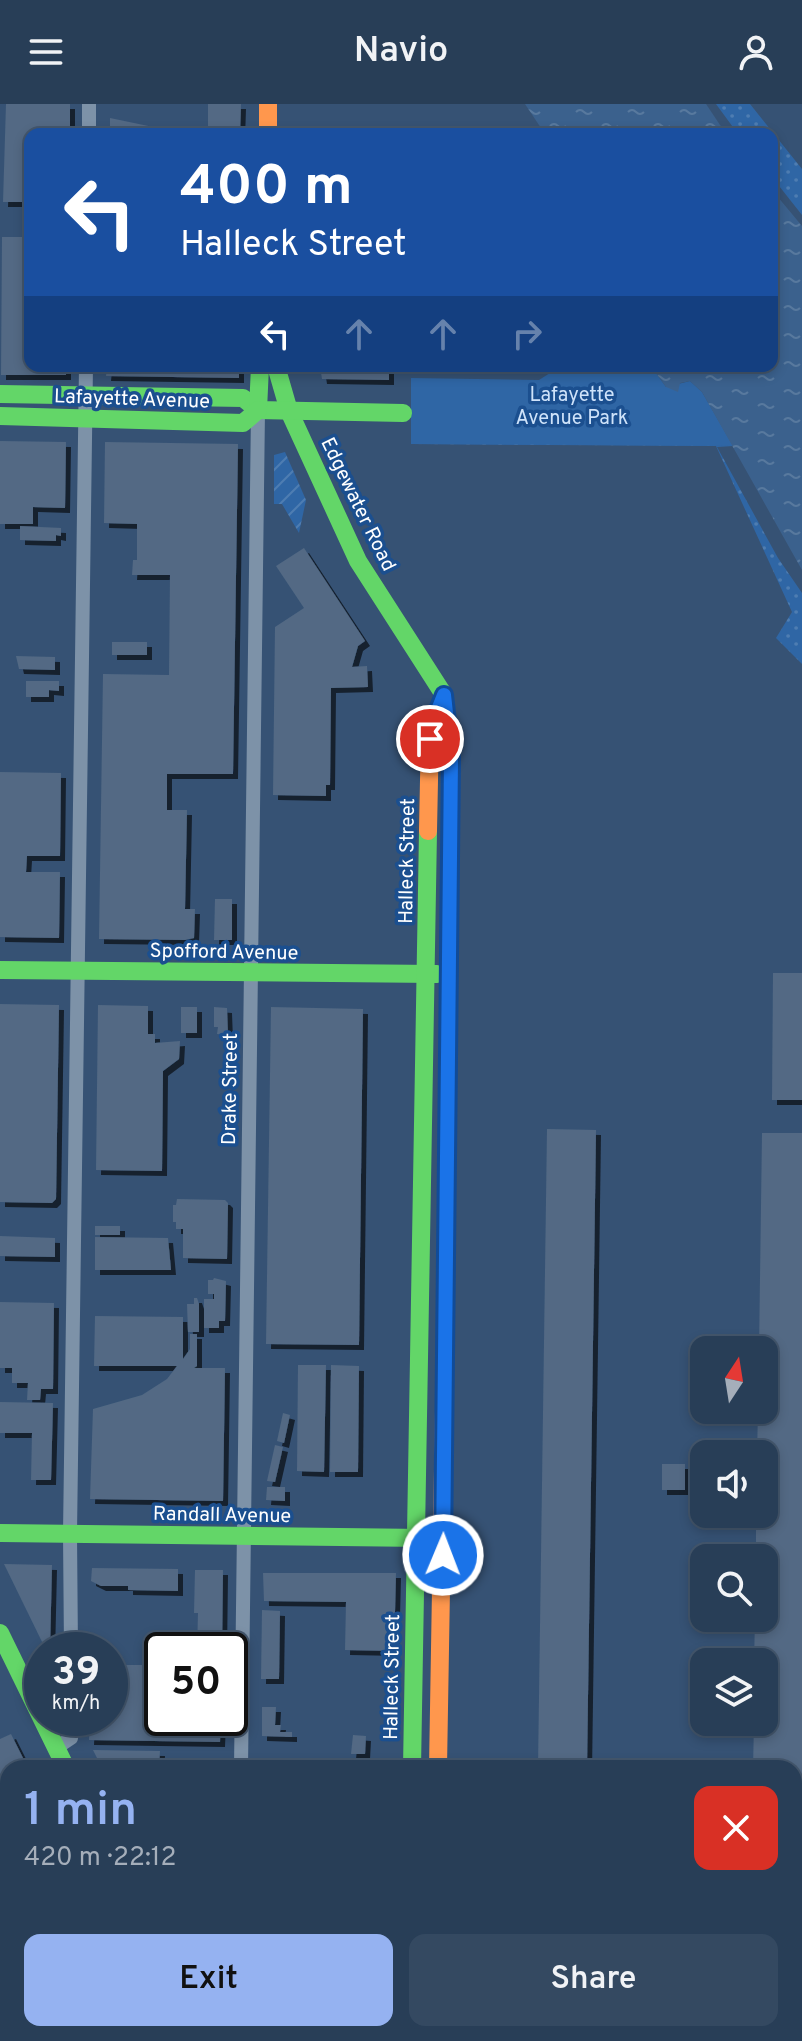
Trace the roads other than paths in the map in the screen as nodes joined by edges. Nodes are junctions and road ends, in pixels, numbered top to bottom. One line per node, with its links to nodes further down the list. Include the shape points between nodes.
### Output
1 (89, 104): 3 (street)
2 (268, 104): 4 (main road)
3 (89, 128)
4 (268, 128)
5 (86, 372): 9 (street)
6 (260, 372): 10 (main road)
7 (278, 372): 11 (main road, Edgewater Road)
8 (0, 394): 9 (main road, Lafayette Avenue)
9 (86, 395): 10 (main road, Lafayette Avenue, via 243,398); 14 (street)
10 (258, 410): 11 (main road, Lafayette Avenue); 14 (main road, Lafayette Avenue, via 243,423); 18 (street, Drake Street)
11 (289, 411): 12 (main road, Lafayette Avenue); 15 (main road, Edgewater Road, via 358,561)
12 (403, 413)
13 (0, 416): 14 (main road, Lafayette Avenue)
14 (85, 418): 17 (street)
15 (444, 695): 19 (main road, Halleck Street, via 430,730); 20 (main road, via 451,758)
16 (0, 970): 17 (main road, Spofford Avenue)
17 (78, 972): 18 (main road, Spofford Avenue); 22 (street)
18 (250, 973): 19 (main road, Spofford Avenue); 23 (street, Drake Street)
19 (426, 974): 20 (main road, Spofford Avenue); 24 (main road, Halleck Street)
20 (448, 974): 25 (main road)
21 (0, 1533): 22 (main road, Randall Avenue)
22 (70, 1534): 23 (main road, Randall Avenue); 26 (street)
23 (243, 1536): 24 (main road, Randall Avenue); 33 (street, Drake Street)
24 (416, 1538): 25 (main road, Randall Avenue); 34 (main road, Halleck Street)
25 (443, 1539): 35 (main road)
26 (71, 1632)
27 (0, 1633): 28 (main road)
28 (24, 1672)
29 (52, 1736): 31 (main road)
30 (71, 1736): 31 (street)
31 (56, 1748): 32 (main road)
32 (62, 1760)
33 (241, 1760)
34 (412, 1760)
35 (438, 1760)

